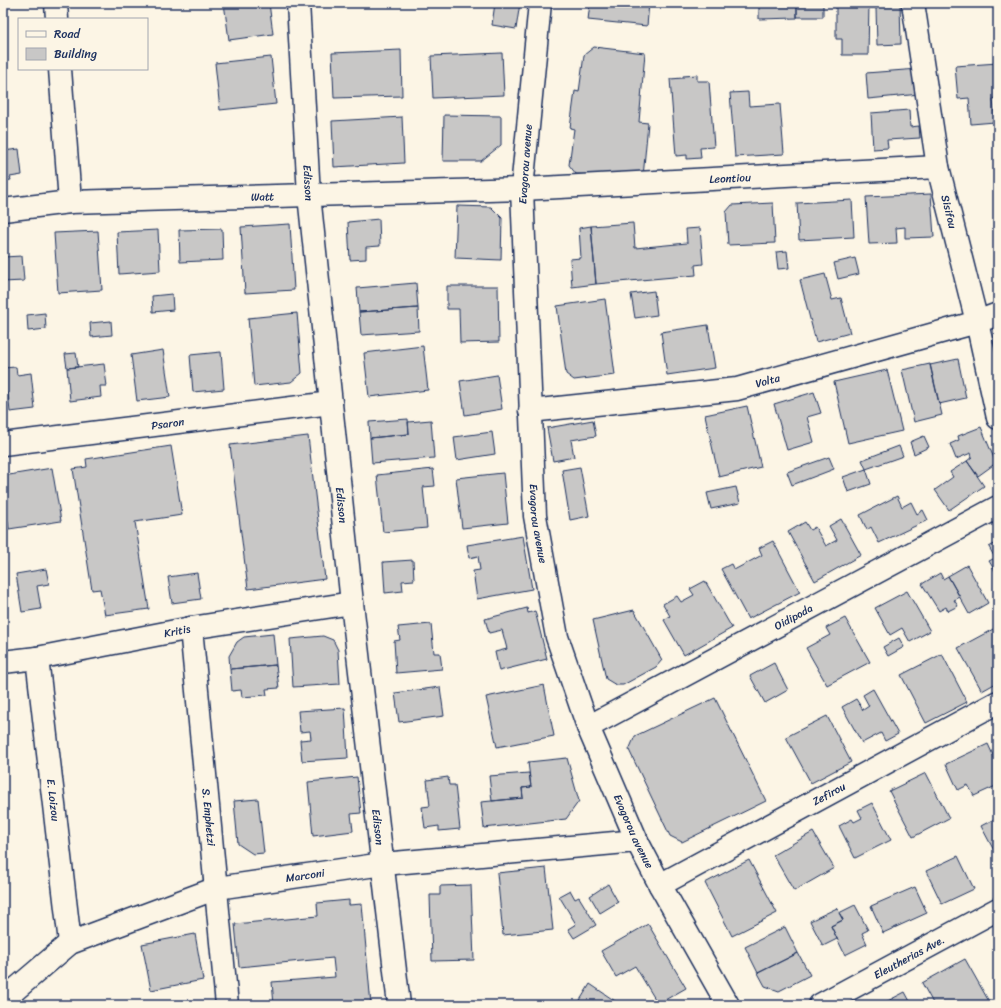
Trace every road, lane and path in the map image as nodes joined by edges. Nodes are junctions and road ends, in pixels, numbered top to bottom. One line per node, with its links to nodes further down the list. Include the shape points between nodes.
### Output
1 (56, 3): 5 (street)
2 (298, 3): 9 (street, Edisson)
3 (540, 3): 8 (street, Evagorou avenue)
4 (913, 3): 7 (street, Sisifou)
5 (57, 18)
6 (60, 70): 10 (street)
7 (938, 167): 8 (street, Leontiou); 13 (street, Sisifou)
8 (522, 189): 9 (street, Watt); 15 (street, Evagorou avenue)
9 (309, 195): 10 (street, Watt); 14 (street, Edisson)
10 (70, 202): 11 (street, Watt)
11 (3, 210)
12 (998, 314): 13 (street, Volta)
13 (977, 322): 15 (street, Volta, via 737,389); 16 (street, Sisifou)
14 (332, 403): 17 (street, Psaron); 19 (street, Edisson)
15 (530, 411): 24 (street, Evagorou avenue, via 535,516 554,622)
16 (998, 418)
17 (3, 444)
18 (998, 507): 24 (street, Oidipoda)
19 (352, 603): 20 (street, Kritis); 26 (street, Edisson)
20 (191, 628): 21 (street, Kritis); 28 (street, S. Emphetzi)
21 (37, 658): 22 (street, Kritis); 30 (street, E. Loizou)
22 (3, 662)
23 (998, 702): 27 (street, Zefirou)
24 (588, 727): 25 (street, Evagorou avenue)
25 (637, 841): 26 (street, Marconi); 27 (street, Evagorou avenue)
26 (384, 864): 28 (street, Marconi); 34 (street, Edisson)
27 (660, 885): 32 (street, Evagorou avenue)
28 (217, 888): 30 (street, Marconi); 33 (street, S. Emphetzi)
29 (998, 909): 35 (street, Eleutherias Ave.)
30 (70, 943): 31 (street, Marconi)
31 (3, 1000)
32 (726, 1003)
33 (227, 1005)
34 (399, 1005)
35 (820, 1005)

